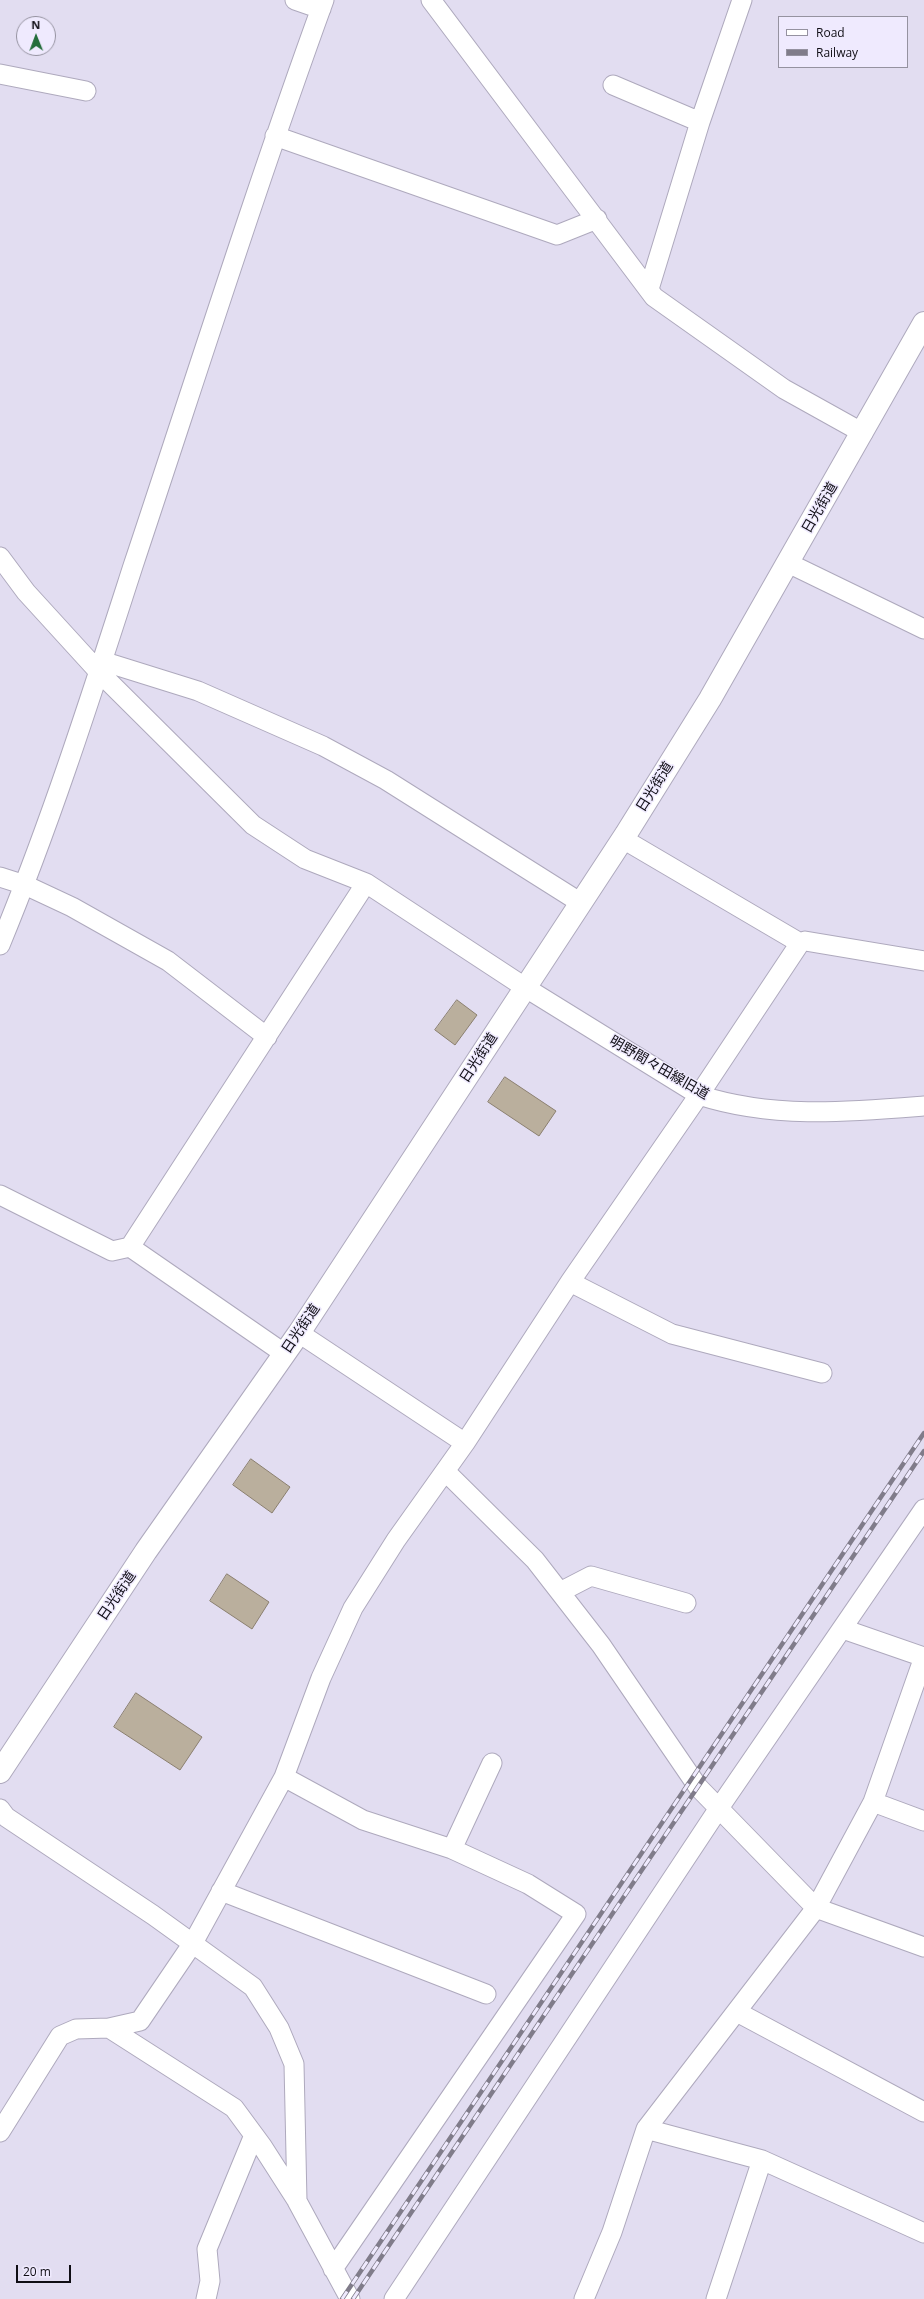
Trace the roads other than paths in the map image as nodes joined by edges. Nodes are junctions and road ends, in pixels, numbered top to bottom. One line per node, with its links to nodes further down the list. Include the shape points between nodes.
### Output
1 (295, 0): 4 (street)
2 (431, 0): 10 (street)
3 (742, 0): 8 (street)
4 (322, 4): 9 (street)
5 (0, 74): 7 (street)
6 (613, 85): 8 (street)
7 (86, 91)
8 (700, 122): 11 (street)
9 (275, 136): 10 (street, via 557,235); 17 (street)
10 (598, 219): 11 (street)
11 (649, 289): 13 (street, via 654,297 784,389)
12 (924, 323): 13 (highway, 日光街道)
13 (863, 433): 15 (highway, 日光街道)
14 (0, 557): 17 (street, 明野間々田線旧道, via 26,592)
15 (788, 563): 16 (street); 18 (highway, 日光街道, via 710,698)
16 (924, 629)
17 (101, 666): 20 (street, 明野間々田線旧道, via 253,825 305,859); 21 (street); 22 (street, via 198,691 323,746 386,780)
18 (623, 839): 22 (highway, 日光街道); 23 (street)
19 (0, 877): 21 (street)
20 (366, 883): 26 (street, 明野間々田線旧道); 27 (street)
21 (25, 885): 24 (street); 27 (street, via 72,907 168,960)
22 (581, 903): 26 (highway, 日光街道)
23 (800, 943): 25 (street, via 805,941); 28 (street)
24 (0, 945)
25 (924, 961)
26 (526, 988): 28 (street, 明野間々田線旧道); 33 (highway, 日光街道)
27 (267, 1037): 31 (street)
28 (699, 1095): 29 (street, 明野間々田線旧道, via 725,1104 791,1112 847,1112); 32 (street)
29 (924, 1106)
30 (0, 1195): 31 (street, via 112,1251)
31 (130, 1247): 34 (street)
32 (570, 1282): 35 (street, via 672,1334); 36 (street)
33 (299, 1333): 34 (highway, 日光街道); 36 (street)
34 (285, 1354): 44 (highway, 日光街道, via 146,1551)
35 (822, 1373)
36 (464, 1443): 37 (street)
37 (445, 1471): 39 (street, via 535,1560); 45 (street, via 396,1540 353,1608 322,1678)
38 (924, 1509): 41 (street)
39 (560, 1592): 40 (street, via 591,1576); 47 (street, via 601,1645 691,1779)
40 (686, 1603)
41 (843, 1629): 42 (street); 47 (street)
42 (924, 1657): 46 (street)
43 (492, 1763): 50 (street)
44 (0, 1772)
45 (284, 1777): 50 (street, via 362,1820); 51 (street)
46 (873, 1802): 49 (street); 52 (street)
47 (719, 1808): 52 (street); 66 (street)
48 (0, 1809): 53 (street, via 6,1817)
49 (924, 1821)
50 (452, 1849): 65 (street, via 528,1884 576,1914)
51 (221, 1891): 53 (street); 55 (street)
52 (816, 1908): 54 (street); 56 (street)
53 (193, 1943): 57 (street, via 140,2021); 63 (street, via 253,1987 282,2035 294,2064)
54 (924, 1947)
55 (486, 1994)
56 (737, 2012): 58 (street); 59 (street)
57 (109, 2028): 60 (street, via 76,2029 60,2036); 61 (street, via 234,2108)
58 (924, 2112)
59 (646, 2129): 62 (street); 69 (street, via 612,2232)
60 (0, 2132)
61 (254, 2135): 63 (street); 67 (street, via 207,2249 210,2281)
62 (762, 2160): 64 (street); 70 (street)
63 (297, 2201): 65 (street)
64 (924, 2233)
65 (333, 2269): 68 (street)
66 (401, 2297)
67 (206, 2299)
68 (350, 2299)
69 (584, 2299)
70 (716, 2299)

